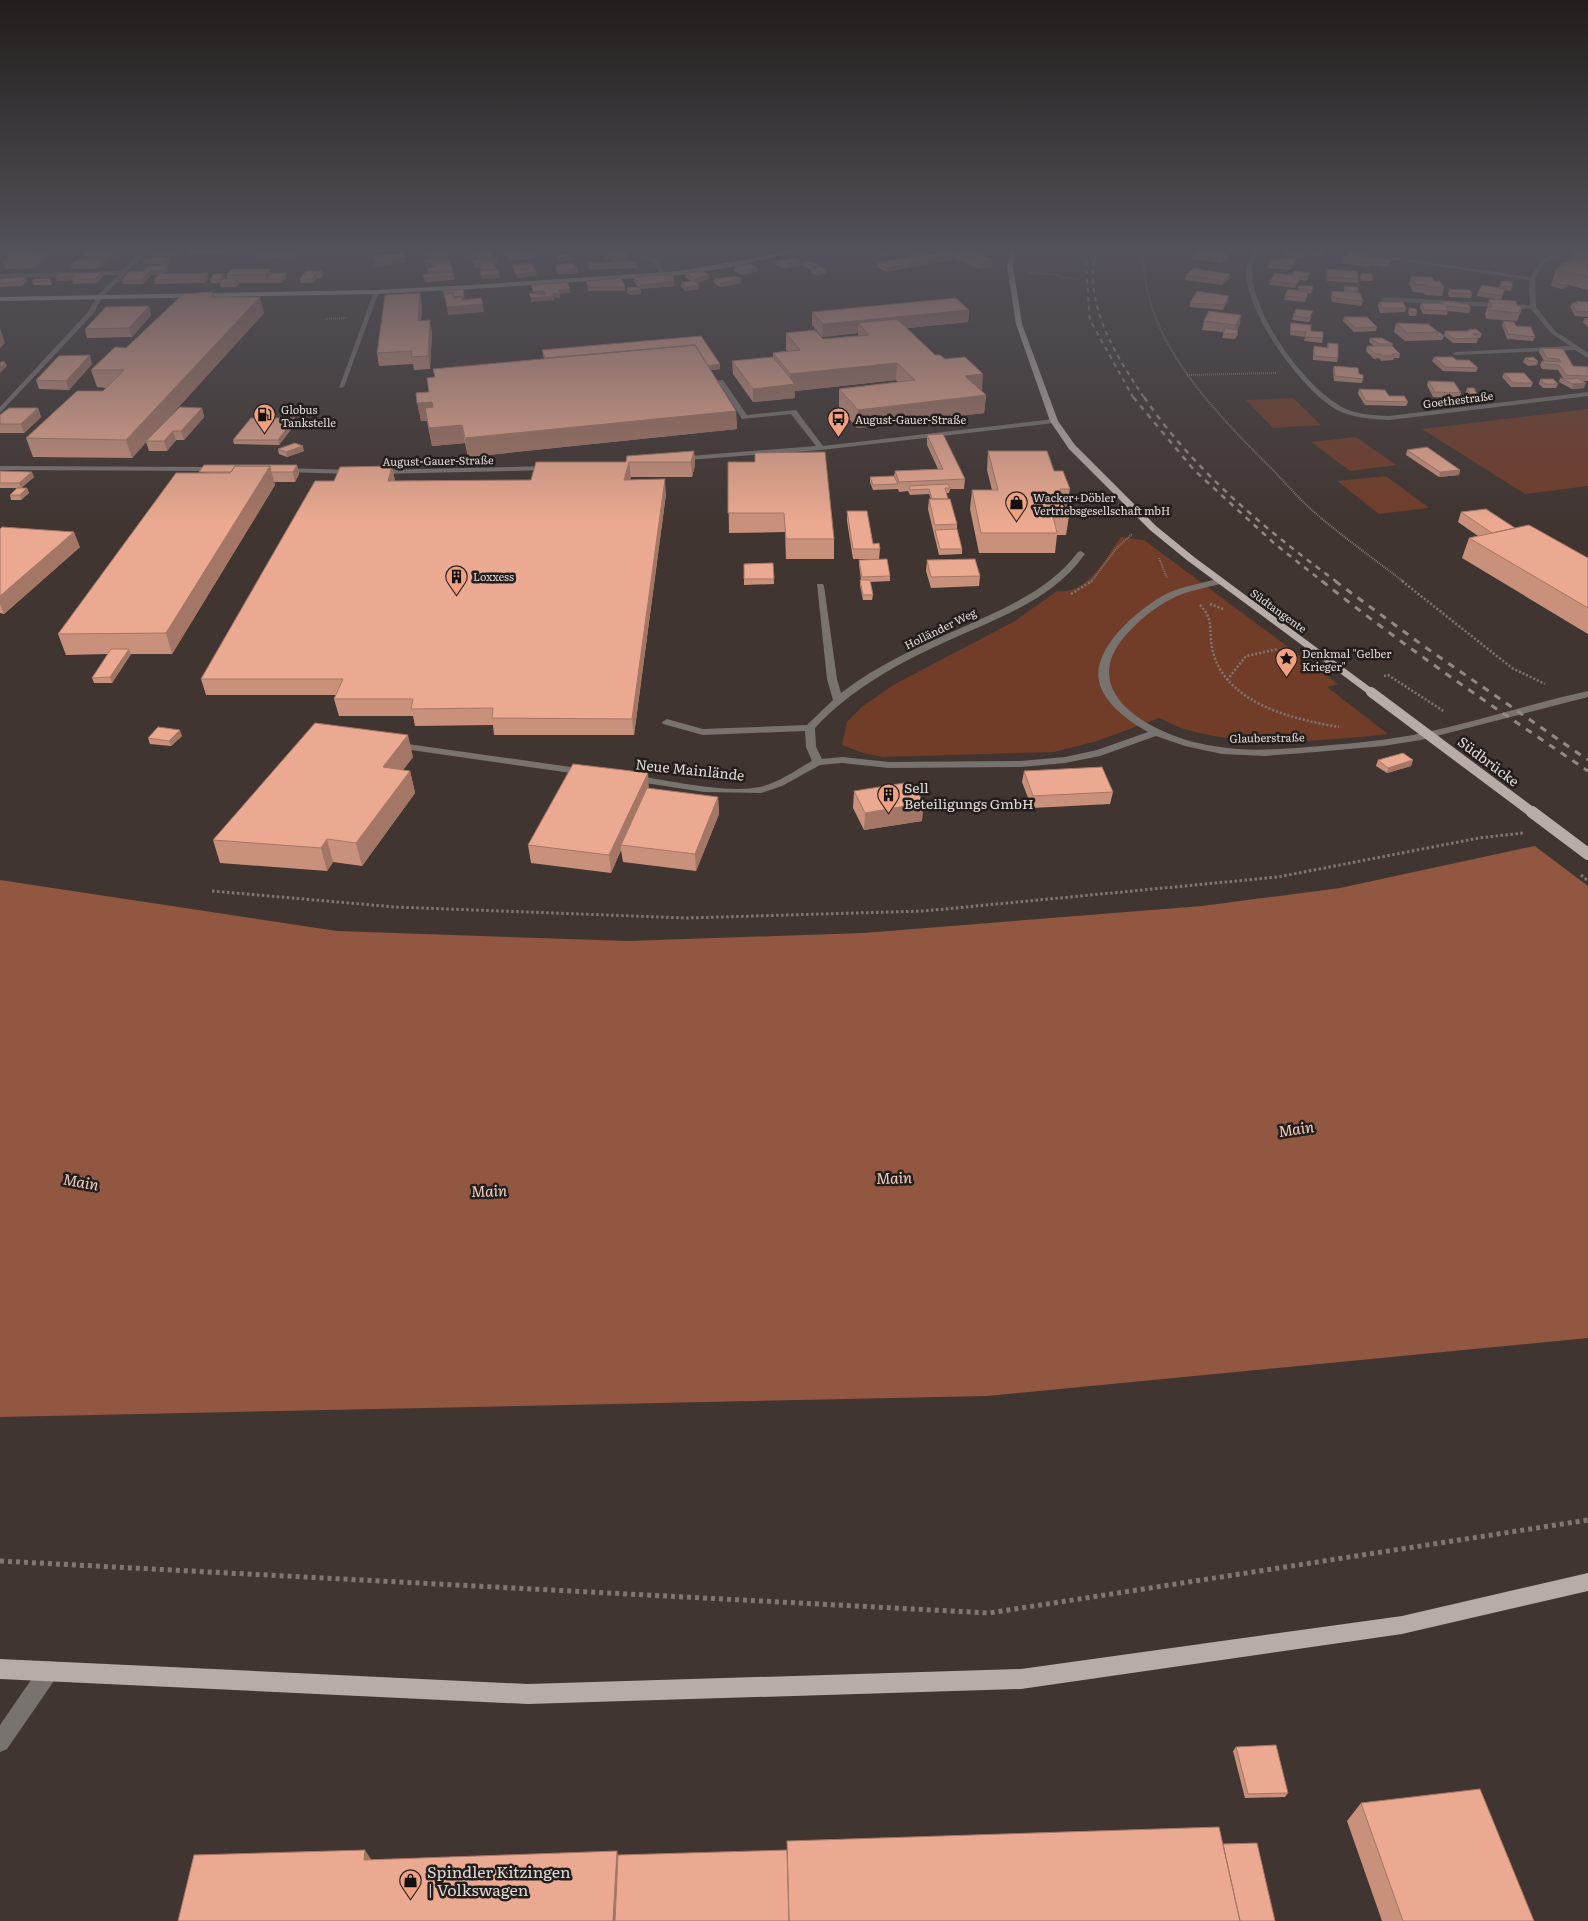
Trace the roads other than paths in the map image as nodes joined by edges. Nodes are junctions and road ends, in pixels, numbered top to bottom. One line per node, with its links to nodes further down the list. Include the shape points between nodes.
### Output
1 (64, 342): 12 (street)
2 (358, 342): 10 (street)
3 (1025, 342): 13 (main road)
4 (1277, 342): 11 (street, Goethestraße, via 1289,362 1337,408 1361,415 1416,416)
5 (1566, 342): 6 (street)
6 (1575, 348): 7 (street); 8 (street)
7 (1456, 354)
8 (1588, 356)
9 (720, 381): 14 (street, via 745,417 793,412)
10 (341, 387)
11 (1588, 394)
12 (0, 411)
13 (1054, 421): 14 (street); 23 (main road, via 1072,447 1135,511)
14 (821, 448): 15 (street)
15 (667, 460)
16 (0, 468): 18 (street)
17 (561, 468): 21 (street, August-Gauer-Straße)
18 (228, 469)
19 (275, 470): 20 (street)
20 (360, 472)
21 (370, 472)
22 (1082, 554): 27 (street, Holländer Weg, via 1072,568 1046,589 918,651)
23 (1221, 581): 25 (main road, Südtangente); 30 (street, Glauberstraße, via 1181,591 1150,607 1134,620 1105,662 1103,677 1108,693 1137,722)
24 (820, 586): 27 (street)
25 (1371, 692): 35 (main road, Südbrücke, bridge)
26 (1588, 694): 30 (street, Glauberstraße, via 1397,741 1316,749 1217,750)
27 (838, 701): 29 (street, Holländer Weg)
28 (667, 722): 29 (street, via 703,732)
29 (810, 728): 32 (street, via 811,747)
30 (1155, 733): 32 (street, Neue Mainlände, via 1100,752 1065,760 1020,764)
31 (382, 743): 33 (street)
32 (818, 762): 34 (street, Neue Mainlände, via 761,790 704,789)
33 (597, 774)
34 (616, 776)
35 (1588, 854)
36 (1588, 1582): 38 (main road, via 1402,1625 1021,1679 528,1694)
37 (0, 1668): 38 (main road)
38 (48, 1671): 39 (street)
39 (0, 1742)

